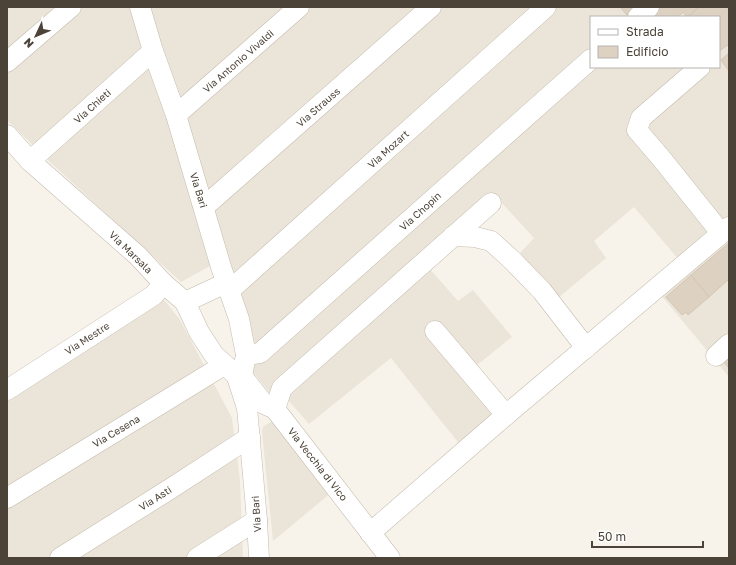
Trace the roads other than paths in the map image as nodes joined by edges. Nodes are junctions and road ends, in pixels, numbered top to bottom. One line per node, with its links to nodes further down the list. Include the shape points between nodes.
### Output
1 (71, 7): 10 (street)
2 (140, 7): 8 (street, Via Bari)
3 (299, 7): 12 (street, Via Antonio Vivaldi)
4 (432, 7): 16 (street, Via Strauss)
5 (546, 7): 20 (street, Via Mozart)
6 (649, 7): 7 (street)
7 (639, 16)
8 (153, 52): 12 (street, Via Bari); 14 (street, Via Chieti)
9 (590, 60): 24 (street, Via Chopin, via 260,353)
10 (7, 62)
11 (699, 68): 17 (street, via 641,118 637,130)
12 (176, 115): 16 (street, Via Bari)
13 (7, 135): 14 (street, Via Marsala)
14 (30, 161): 19 (street, Via Marsala, via 138,256)
15 (490, 203): 18 (street)
16 (204, 207): 20 (street, Via Bari)
17 (725, 230): 23 (street)
18 (453, 236): 23 (street, via 491,241 542,291); 27 (street, via 282,388)
19 (163, 282): 21 (street, Via Marsala); 26 (street, Via Mestre, via 154,295)
20 (228, 287): 21 (street, Via Mozart); 24 (street, Via Bari, via 239,319)
21 (185, 302): 25 (street, Via Marsala, via 199,332 214,355)
22 (435, 331): 28 (street)
23 (586, 348): 28 (street)
24 (246, 355): 25 (street, Via Bari)
25 (234, 372): 27 (street, Via Vecchia di Vico, via 264,404); 29 (street, Via Bari, via 247,408); 30 (street, Via Cesena)
26 (7, 390)
27 (275, 409): 32 (street, Via Vecchia di Vico)
28 (506, 415): 32 (street)
29 (250, 437): 31 (street, Via Bari); 33 (street, Via Asti)
30 (7, 498)
31 (257, 520): 34 (street); 35 (street, Via Bari)
32 (370, 532): 36 (street, Via Vecchia di Vico)
33 (60, 558)
34 (197, 558)
35 (259, 558)
36 (390, 558)

